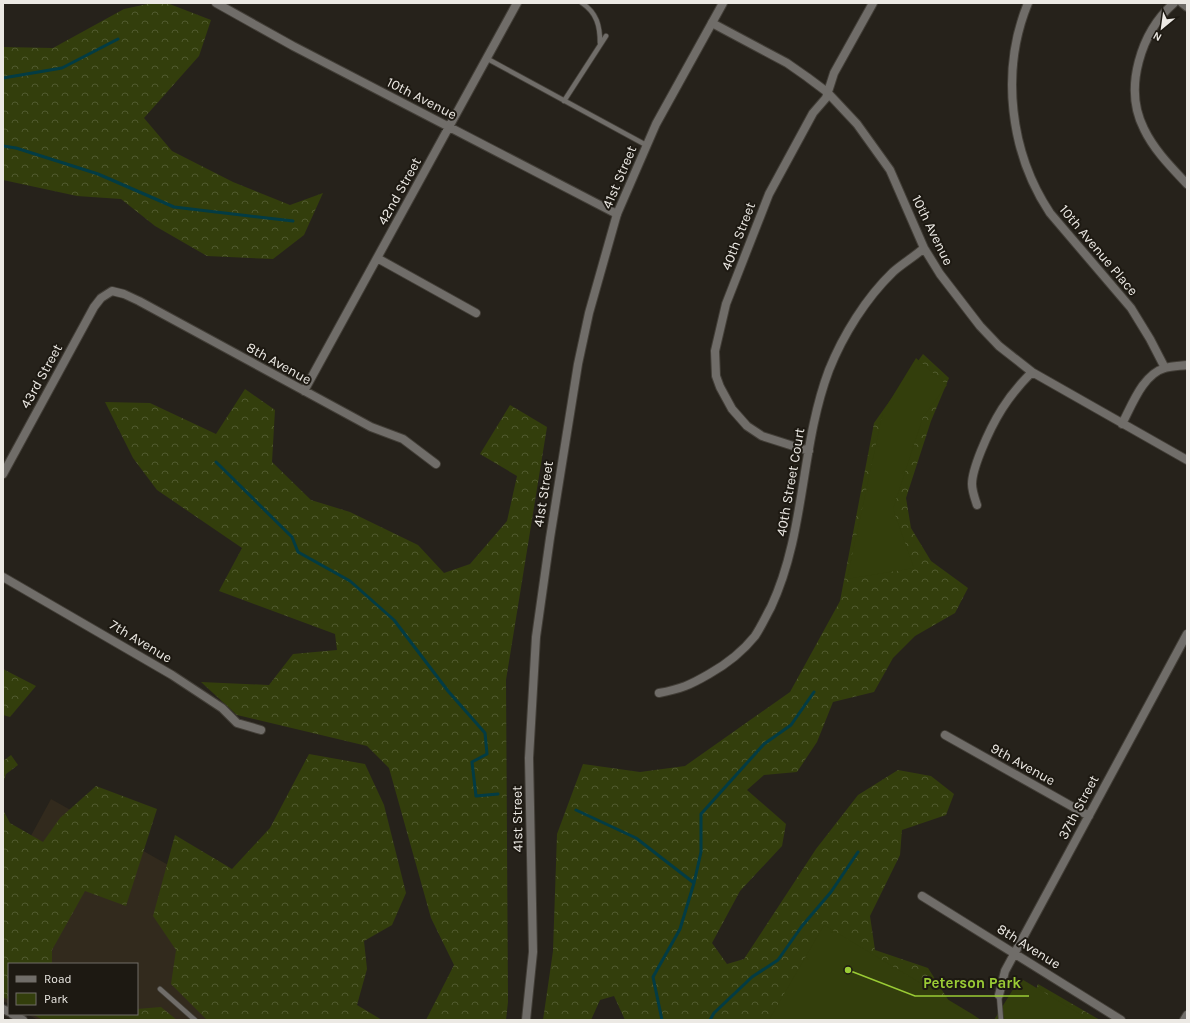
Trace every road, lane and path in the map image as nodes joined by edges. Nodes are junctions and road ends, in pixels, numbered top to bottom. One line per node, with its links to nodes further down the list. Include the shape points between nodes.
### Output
1 (216, 3): 16 (street, 10th Avenue)
2 (517, 3): 13 (street, 42nd Street)
3 (582, 3): 12 (lane, via 596,18)
4 (723, 3): 10 (street, 41st Street)
5 (873, 3): 14 (street, 40th Street, via 834,73)
6 (1028, 3): 25 (street, 10th Avenue Place, via 1016,44 1012,89 1014,120 1026,166 1050,213 1130,308)
7 (1174, 3): 18 (street, via 1149,36 1141,52 1135,83 1138,114 1143,127 1158,152)
8 (1182, 3): 9 (street)
9 (1187, 8)
10 (712, 23): 14 (street, 10th Avenue, via 787,63); 17 (street, 41st Street)
11 (606, 36): 12 (lane)
12 (600, 44): 15 (lane)
13 (486, 58): 15 (lane); 16 (street, 42nd Street)
14 (828, 92): 20 (street, 10th Avenue, via 858,124 890,170); 29 (street, 40th Street, via 785,162 760,215 726,304 715,351 716,376 720,387 732,409 747,426 762,436)
15 (564, 101): 17 (lane)
16 (448, 127): 19 (street, 10th Avenue); 21 (street, 42nd Street)
17 (646, 145): 19 (street, 41st Street)
18 (1187, 184)
19 (617, 214): 48 (street, 41st Street, via 591,305 578,364 536,637 529,758 533,952)
20 (924, 248): 26 (street, 10th Avenue, via 954,294 980,326 999,346); 29 (street, 40th Street Court, via 881,284 847,334 824,385)
21 (377, 258): 23 (street); 27 (street, 42nd Street)
22 (106, 294): 27 (street, 8th Avenue, via 112,291 124,294); 32 (street, 43rd Street, via 94,307)
23 (476, 313)
24 (1187, 365): 25 (street)
25 (1165, 368): 28 (street, via 1158,371 1141,388)
26 (1032, 372): 28 (street, 10th Avenue); 33 (street, via 1007,399 990,431 977,463 972,484)
27 (304, 391): 31 (street, 8th Avenue, via 371,427 403,439)
28 (1122, 424): 30 (street, 10th Avenue)
29 (809, 451): 36 (street, 40th Street Court, via 785,574 772,605 755,635 721,667 680,690)
30 (1187, 460)
31 (436, 464)
32 (3, 474)
33 (977, 505)
34 (3, 577): 37 (street, 7th Avenue, via 178,679 222,708 237,723)
35 (1187, 634): 39 (street, 37th Street)
36 (659, 693)
37 (261, 730)
38 (945, 735): 39 (street, 9th Avenue)
39 (1089, 816): 41 (street, 37th Street)
40 (922, 896): 41 (street, 8th Avenue)
41 (1015, 953): 43 (street, 37th Street, via 1005,970); 50 (street, 8th Avenue)
42 (160, 989): 47 (lane)
43 (998, 995): 49 (lane)
44 (14, 1015): 46 (street)
45 (1187, 1015): 51 (street)
46 (23, 1020)
47 (195, 1020)
48 (526, 1020)
49 (1000, 1020)
50 (1121, 1020)
51 (1184, 1020)

